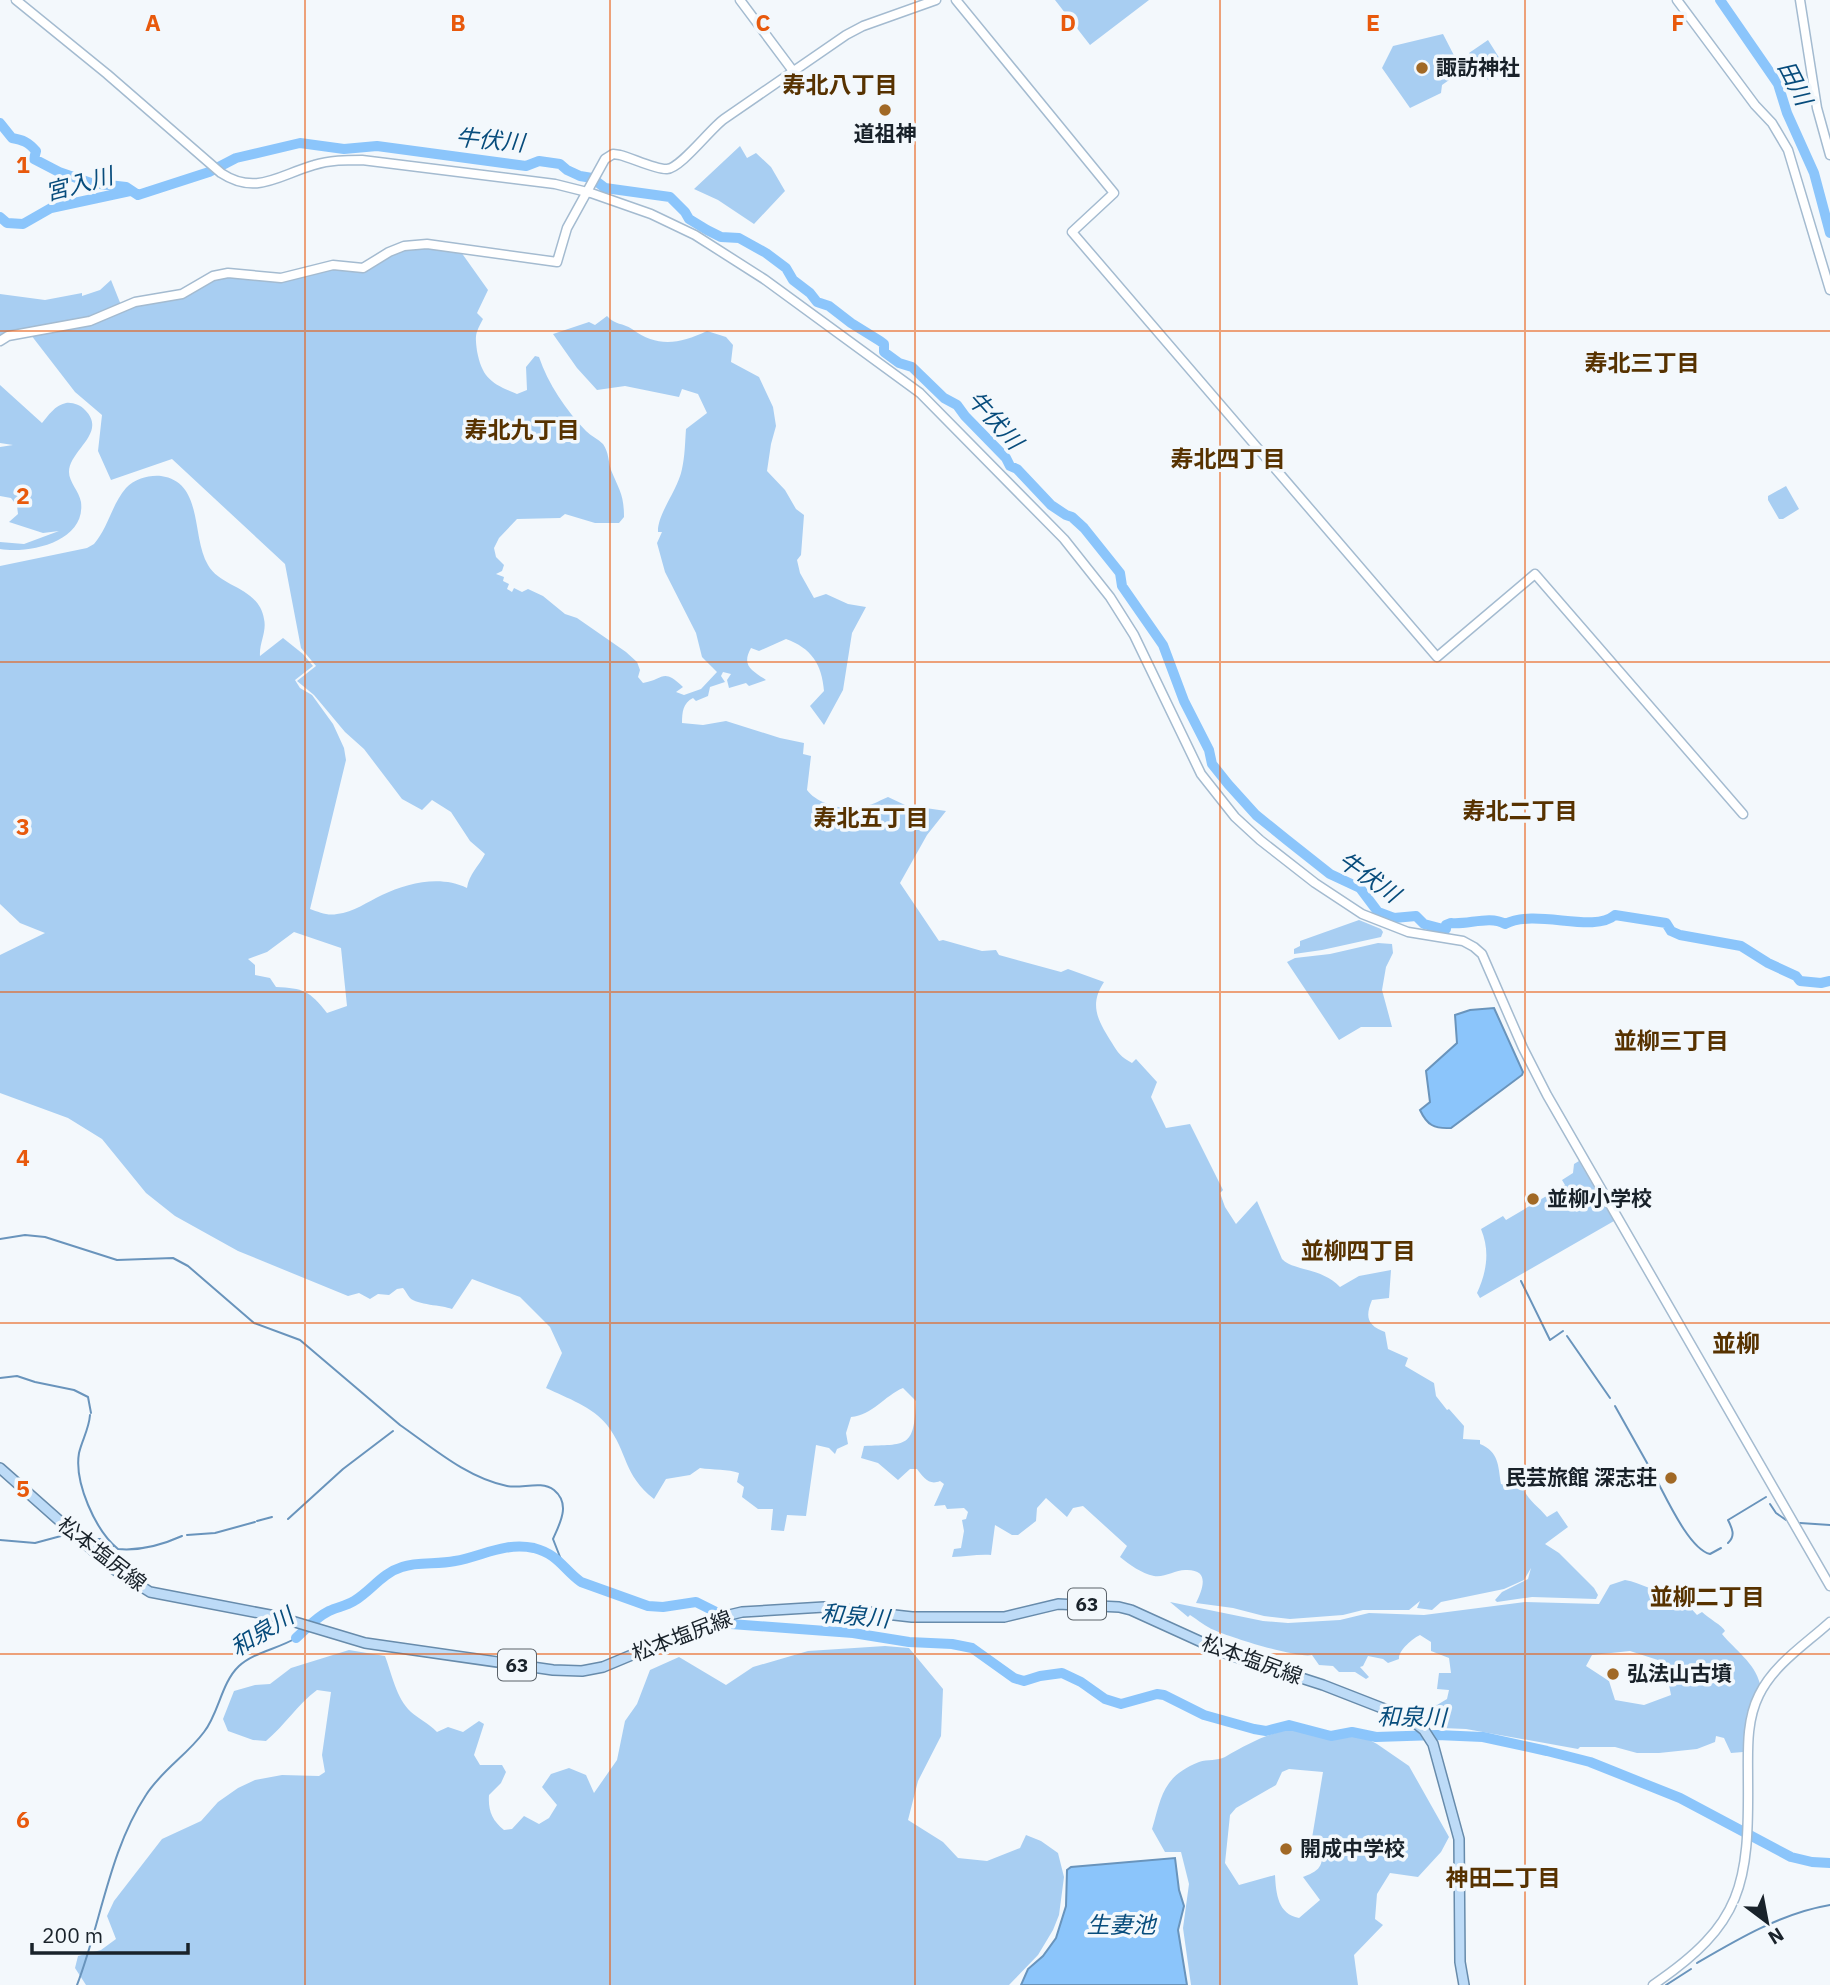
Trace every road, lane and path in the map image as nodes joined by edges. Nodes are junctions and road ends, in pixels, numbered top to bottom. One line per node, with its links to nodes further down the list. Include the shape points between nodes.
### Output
1 (16, 0): 9 (street, via 221,173 242,183 261,184 334,160 362,160)
2 (740, 0): 7 (street)
3 (936, 0): 7 (street, via 846,34)
4 (956, 0): 12 (street, via 1114,193 1072,232 1437,657 1535,574)
5 (1677, 0): 10 (street, via 1780,134)
6 (1800, 0): 8 (street, via 1817,108)
7 (793, 71): 9 (street, via 711,129 678,165 666,170 613,154 605,159)
8 (1830, 155)
9 (587, 190): 11 (street, via 567,228 557,262 427,244 404,246 363,268 332,265 281,278 240,273 213,276 182,294 135,302 90,321); 14 (street, via 695,235 764,279 920,393 1064,539 1110,597 1151,666 1201,774 1235,817 1315,883 1362,914 1408,932 1463,941 1482,954 1547,1095)
10 (1830, 290)
11 (0, 341)
12 (1743, 814)
13 (0, 1468): 16 (main road, 松本塩尻線 / 63, via 139,1588 275,1616 365,1643 575,1672 603,1667 742,1612 824,1607 912,1617 1004,1617 1058,1604 1130,1610 1230,1655 1382,1708 1414,1722 1428,1736 1459,1839)
14 (1830, 1586)
15 (1830, 1622): 17 (street, via 1780,1666 1758,1698 1750,1720 1748,1832 1742,1877 1726,1919 1687,1961)
16 (1464, 1985)
17 (1653, 1985)

